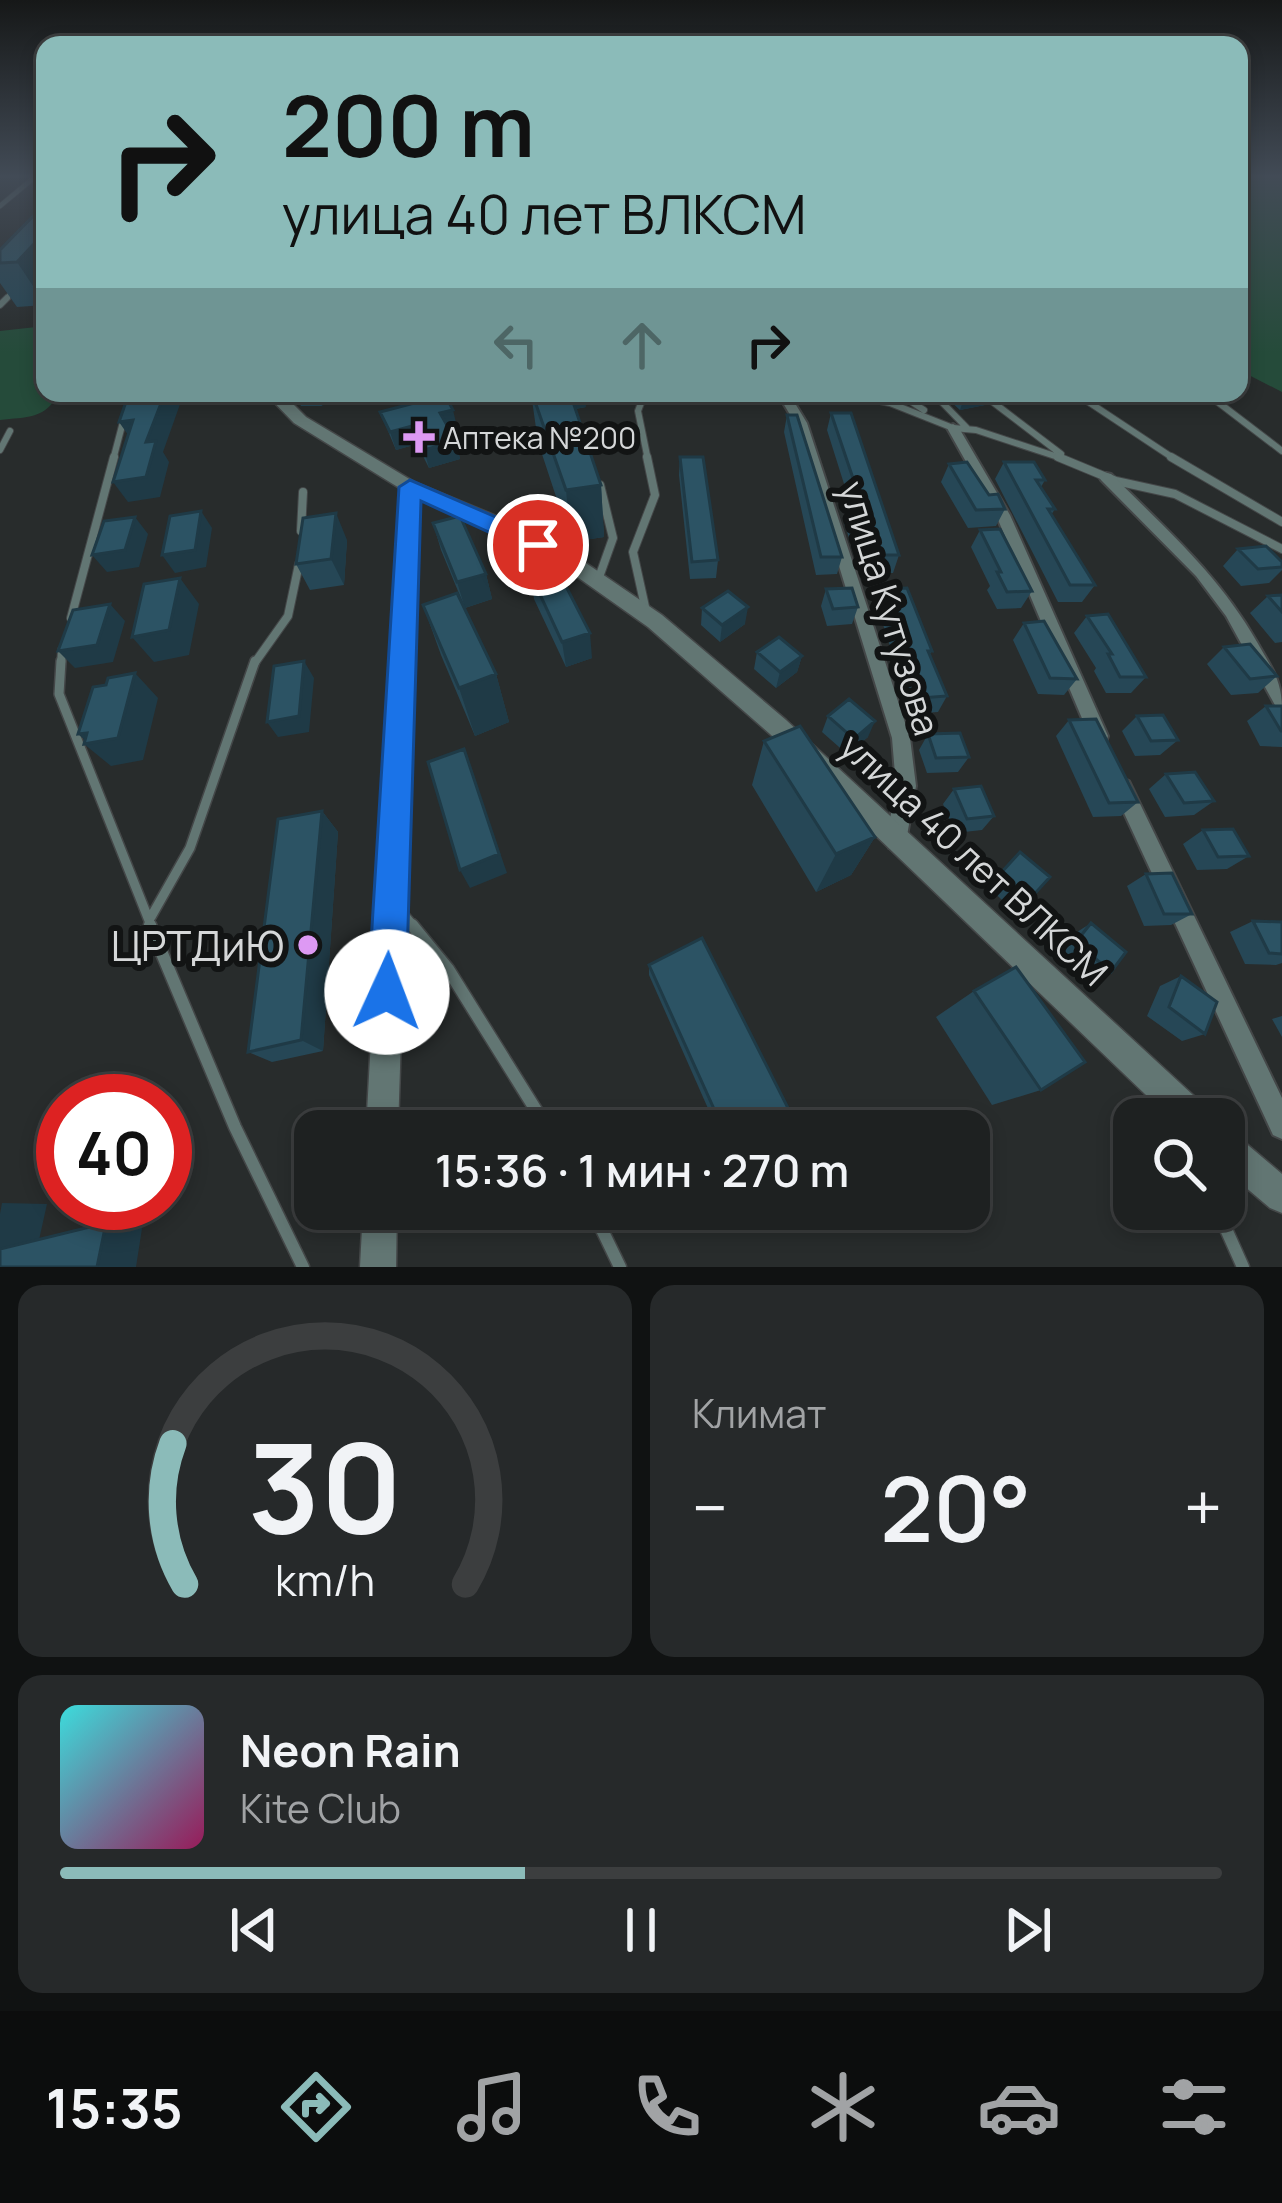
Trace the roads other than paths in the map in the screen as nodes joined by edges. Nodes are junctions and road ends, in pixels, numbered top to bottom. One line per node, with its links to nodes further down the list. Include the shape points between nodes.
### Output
1 (15, 288): 2 (lane)
2 (0, 305)
3 (282, 402): 22 (street, улица 40 лет ВЛКСМ)
4 (641, 402): 27 (lane, via 655,495 633,552)
5 (784, 402): 31 (street, улица Кутузова, via 802,423 901,739 906,786)
6 (879, 402): 13 (lane)
7 (891, 402): 13 (lane)
8 (913, 402): 15 (lane)
9 (939, 402): 15 (lane)
10 (994, 402): 19 (lane)
11 (1089, 402): 24 (lane)
12 (1218, 402): 18 (lane)
13 (905, 408): 15 (lane)
14 (124, 416): 33 (lane, via 59,662 59,694)
15 (955, 427): 19 (lane); 29 (street, via 1004,515)
16 (10, 430): 17 (lane)
17 (0, 450)
18 (1282, 451)
19 (1072, 462): 21 (lane)
20 (595, 474): 26 (lane, via 614,538)
21 (1106, 478): 25 (lane, via 1175,494); 28 (street, via 1201,572)
22 (410, 487): 26 (street, улица 40 лет ВЛКСМ, via 504,526); 32 (street)
23 (303, 492): 33 (lane, via 288,616 257,656 190,848)
24 (1282, 522)
25 (1282, 550)
26 (597, 581): 27 (street, улица 40 лет ВЛКСМ)
27 (646, 615): 31 (street, улица 40 лет ВЛКСМ)
28 (1282, 702)
29 (1103, 747)
30 (1113, 768): 39 (street)
31 (896, 841): 34 (street, улица 40 лет ВЛКСМ)
32 (390, 899): 37 (street); 38 (lane, via 448,969)
33 (150, 919): 45 (lane, via 192,1035)
34 (1144, 1073): 35 (lane); 36 (street, улица 40 лет ВЛКСМ)
35 (1158, 1098)
36 (1171, 1098)
37 (383, 1110)
38 (536, 1110)
39 (1282, 1126)
40 (1245, 1165): 41 (street)
41 (1282, 1196)
42 (379, 1230): 46 (street)
43 (602, 1230): 47 (lane)
44 (1226, 1230): 48 (lane)
45 (303, 1267)
46 (377, 1267)
47 (620, 1267)
48 (1243, 1267)

